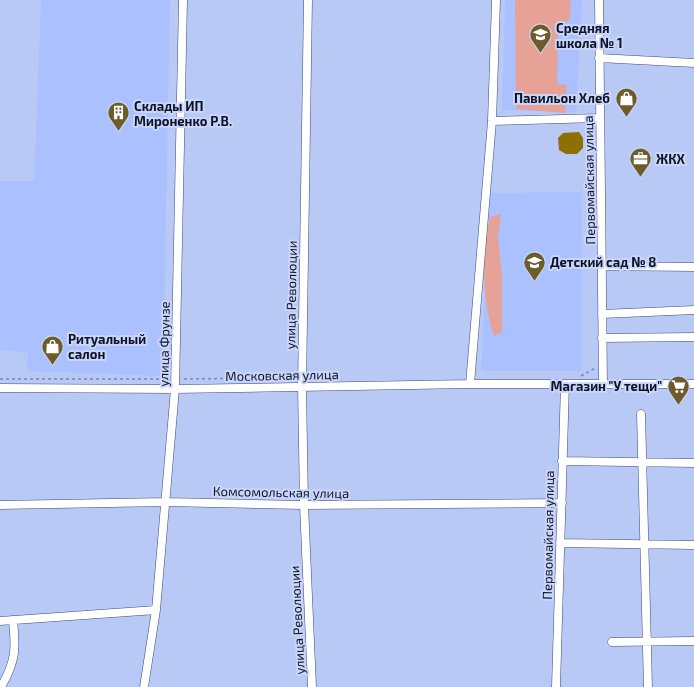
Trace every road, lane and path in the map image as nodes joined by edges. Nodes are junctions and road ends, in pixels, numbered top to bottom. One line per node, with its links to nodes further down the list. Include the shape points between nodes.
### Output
1 (183, 0): 21 (street, улица Фрунзе)
2 (308, 0): 19 (street, улица Революции)
3 (599, 0): 5 (street, Первомайская улица)
4 (496, 1): 8 (street)
5 (599, 58): 6 (street); 7 (street, Первомайская улица)
6 (694, 63)
7 (600, 118): 8 (street); 9 (street, Первомайская улица)
8 (492, 121): 15 (street)
9 (601, 266): 10 (street); 12 (street, Первомайская улица)
10 (694, 267)
11 (694, 310): 12 (street)
12 (602, 314): 14 (street, Первомайская улица)
13 (694, 337): 14 (street)
14 (602, 338): 17 (street, Первомайская улица)
15 (470, 384): 16 (street, Московская улица); 19 (street, Московская улица)
16 (565, 384): 17 (street, Московская улица); 23 (street, Первомайская улица)
17 (602, 384): 18 (street, Московская улица)
18 (694, 384)
19 (302, 386): 21 (street, Московская улица); 29 (street, улица Революции)
20 (0, 388): 21 (street, Московская улица)
21 (175, 389): 26 (street, улица Фрунзе)
22 (641, 414): 24 (street)
23 (562, 461): 24 (street); 27 (street, Первомайская улица)
24 (643, 462): 25 (street); 31 (street)
25 (694, 463)
26 (166, 502): 28 (street, Комсомольская улица); 29 (street, Комсомольская улица); 33 (street, улица Фрунзе)
27 (562, 503): 29 (street, Комсомольская улица); 30 (street, Первомайская улица)
28 (0, 505)
29 (304, 505): 41 (street, улица Революции)
30 (560, 543): 31 (street); 42 (street, Первомайская улица)
31 (645, 545): 32 (street); 38 (street)
32 (694, 545)
33 (156, 610): 34 (street); 40 (street, улица Фрунзе)
34 (13, 620): 35 (street); 39 (street, via 16,642 14,662)
35 (0, 621)
36 (694, 641): 38 (street)
37 (612, 642): 38 (street)
38 (648, 642): 43 (street)
39 (1, 687)
40 (144, 687)
41 (312, 687)
42 (556, 687)
43 (648, 687)

